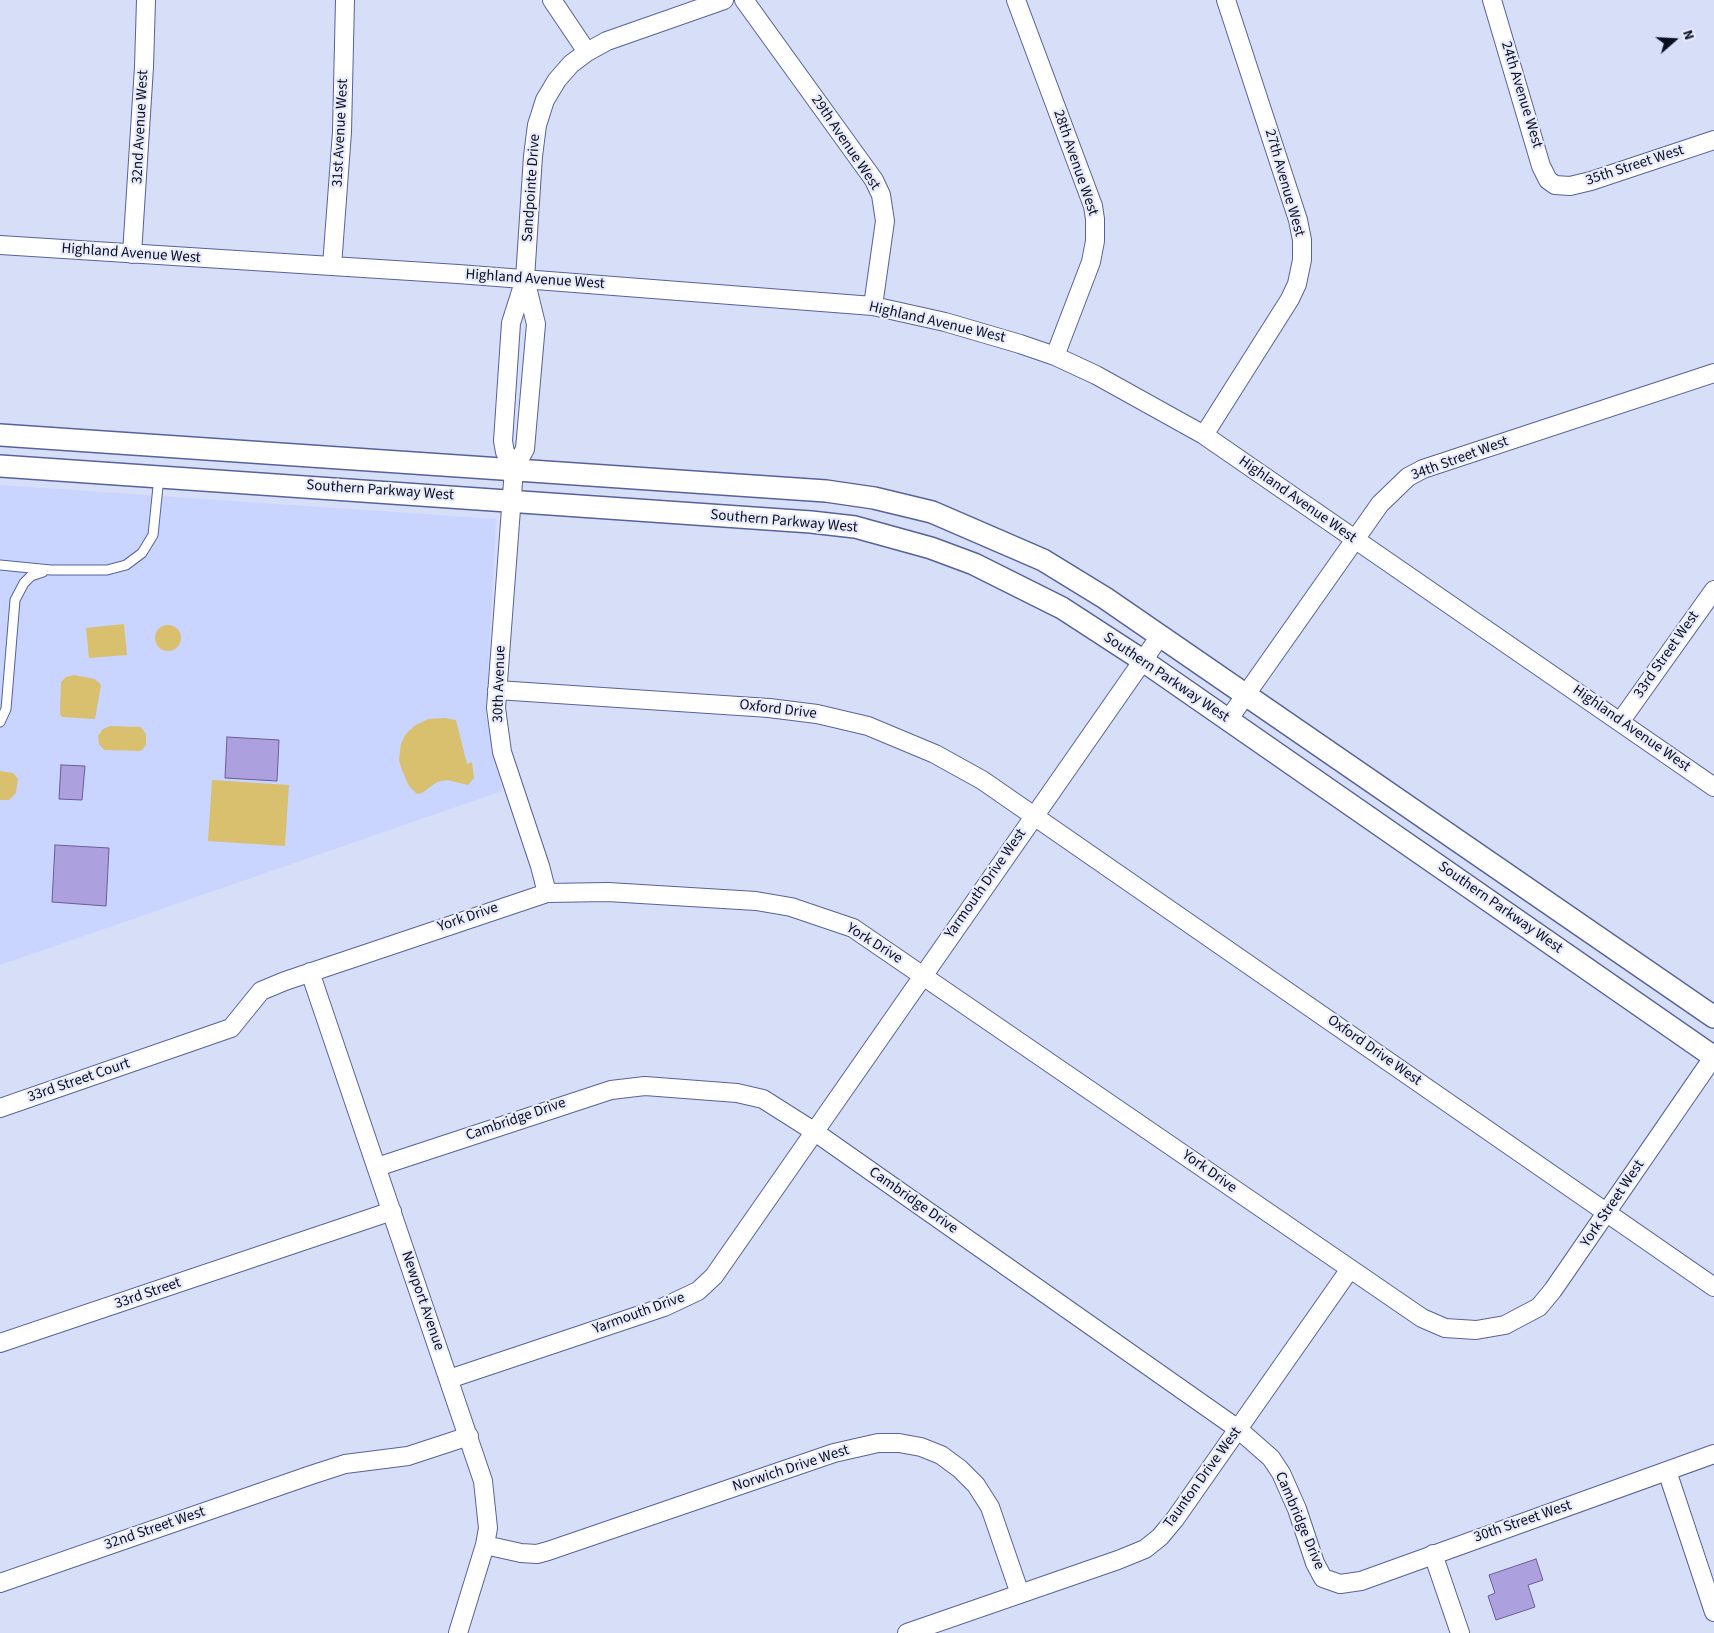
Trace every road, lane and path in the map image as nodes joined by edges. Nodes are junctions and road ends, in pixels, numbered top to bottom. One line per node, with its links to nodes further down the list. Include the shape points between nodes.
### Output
1 (146, 0): 13 (street, 32nd Avenue West)
2 (345, 0): 14 (street, 31st Avenue West, via 342,132)
3 (552, 0): 9 (street)
4 (724, 0): 9 (street, Sandpointe Drive, via 607,41)
5 (744, 0): 16 (street, 29th Avenue West, via 874,180 885,221)
6 (1016, 0): 17 (street, 28th Avenue West, via 1093,206 1095,219 1091,262)
7 (1226, 0): 20 (street, 27th Avenue West, via 1298,220 1302,260 1290,299)
8 (1492, 0): 11 (street, 24th Avenue West, via 1541,166 1548,180)
9 (587, 52): 15 (street, Sandpointe Drive, via 557,80 545,100 537,125 532,156)
10 (1714, 140): 11 (street, 35th Street West, via 1591,181 1570,186)
11 (1555, 185)
12 (0, 246): 13 (street, Highland Avenue West)
13 (132, 254): 14 (street, Highland Avenue West)
14 (332, 266): 15 (street, Highland Avenue West)
15 (526, 280): 16 (street, Highland Avenue West); 22 (street, Sandpointe Drive, via 536,324 525,448); 22 (street, Sandpointe Drive, via 511,323 503,440)
16 (873, 306): 17 (street, Highland Avenue West, via 945,322)
17 (1055, 356): 20 (street, Highland Avenue West, via 1131,393)
18 (1714, 373): 25 (street, 34th Street West, via 1423,469 1392,490)
19 (0, 435): 22 (street, Southern Parkway West)
20 (1204, 435): 25 (street, Highland Avenue West)
21 (0, 466): 23 (street, Southern Parkway West)
22 (514, 469): 24 (street, 30th Avenue); 29 (street, Southern Parkway West, via 826,491 910,506 932,512 1043,560)
23 (159, 477): 24 (street, Southern Parkway West); 27 (lane, via 153,535 135,560 117,569)
24 (512, 500): 30 (street, Southern Parkway West, via 828,524 903,539 974,564 1015,583 1062,608); 31 (street, 30th Avenue)
25 (1355, 540): 32 (street, 34th Street West); 35 (street, Highland Avenue West)
26 (0, 565): 27 (lane)
27 (51, 570): 34 (lane, via 31,576 15,600 6,709)
28 (1714, 590): 35 (street, 33rd Street West)
29 (1160, 636): 30 (street, Yarmouth Drive West); 32 (street, Southern Parkway West)
30 (1142, 660): 33 (street, Southern Parkway West); 37 (street, Yarmouth Drive West)
31 (497, 690): 37 (street, Oxford Drive, via 769,708 844,720 892,734 935,754 982,780); 38 (street, 30th Avenue, via 497,723 502,752)
32 (1246, 695): 33 (street, 34th Street West); 41 (street, Southern Parkway West)
33 (1228, 720): 43 (street, Southern Parkway West)
34 (0, 722)
35 (1620, 722): 36 (street, Highland Avenue West)
36 (1714, 787)
37 (1033, 816): 40 (street, Yarmouth Drive West); 48 (street, Oxford Drive West)
38 (547, 893): 39 (street, York Drive); 40 (street, York Drive, via 608,892 756,901 791,907 853,928)
39 (310, 972): 42 (street, York Drive, via 261,991 231,1028); 46 (street, Newport Avenue)
40 (922, 976): 45 (street, Yarmouth Drive West); 49 (street, York Drive)
41 (1714, 1017)
42 (158, 1054): 44 (street, 33rd Street Court)
43 (1714, 1056): 48 (street, York Street West)
44 (0, 1108)
45 (815, 1132): 46 (street, Cambridge Drive, via 754,1096 630,1087 589,1096); 53 (street, Yarmouth Drive, via 729,1257 698,1291 664,1307); 54 (street, Cambridge Drive)
46 (377, 1167): 47 (street, Newport Avenue)
47 (392, 1211): 52 (street, 33rd Street); 53 (street, Newport Avenue)
48 (1607, 1212): 50 (street, Oxford Drive West); 51 (street, York Street West, via 1539,1307 1519,1320)
49 (1350, 1269): 51 (street, York Drive, via 1432,1324 1458,1330); 54 (street, Taunton Drive West)
50 (1714, 1287)
51 (1492, 1329)
52 (0, 1343)
53 (449, 1379): 55 (street, Newport Avenue)
54 (1238, 1429): 60 (street, Cambridge Drive, via 1271,1458 1282,1473 1315,1563 1323,1578); 62 (street, Taunton Drive West, via 1175,1519 1145,1549)
55 (469, 1436): 58 (street, Newport Avenue, via 486,1495 488,1528); 61 (street, 32nd Street West, via 408,1456 345,1464 311,1474)
56 (1714, 1454): 57 (street, 30th Street West)
57 (1667, 1471): 59 (street, 30th Street West); 63 (street)
58 (485, 1546): 62 (street, Norwich Drive West, via 537,1554 834,1453 878,1443 899,1443 941,1455 976,1485 990,1507); 64 (street, Newport Avenue)
59 (1433, 1554): 60 (street, 30th Street West, via 1361,1581); 66 (street)
60 (1332, 1582)
61 (0, 1583)
62 (1020, 1594): 65 (street, Taunton Drive West)
63 (1714, 1612)
64 (458, 1633)
65 (907, 1633)
66 (1460, 1633)

